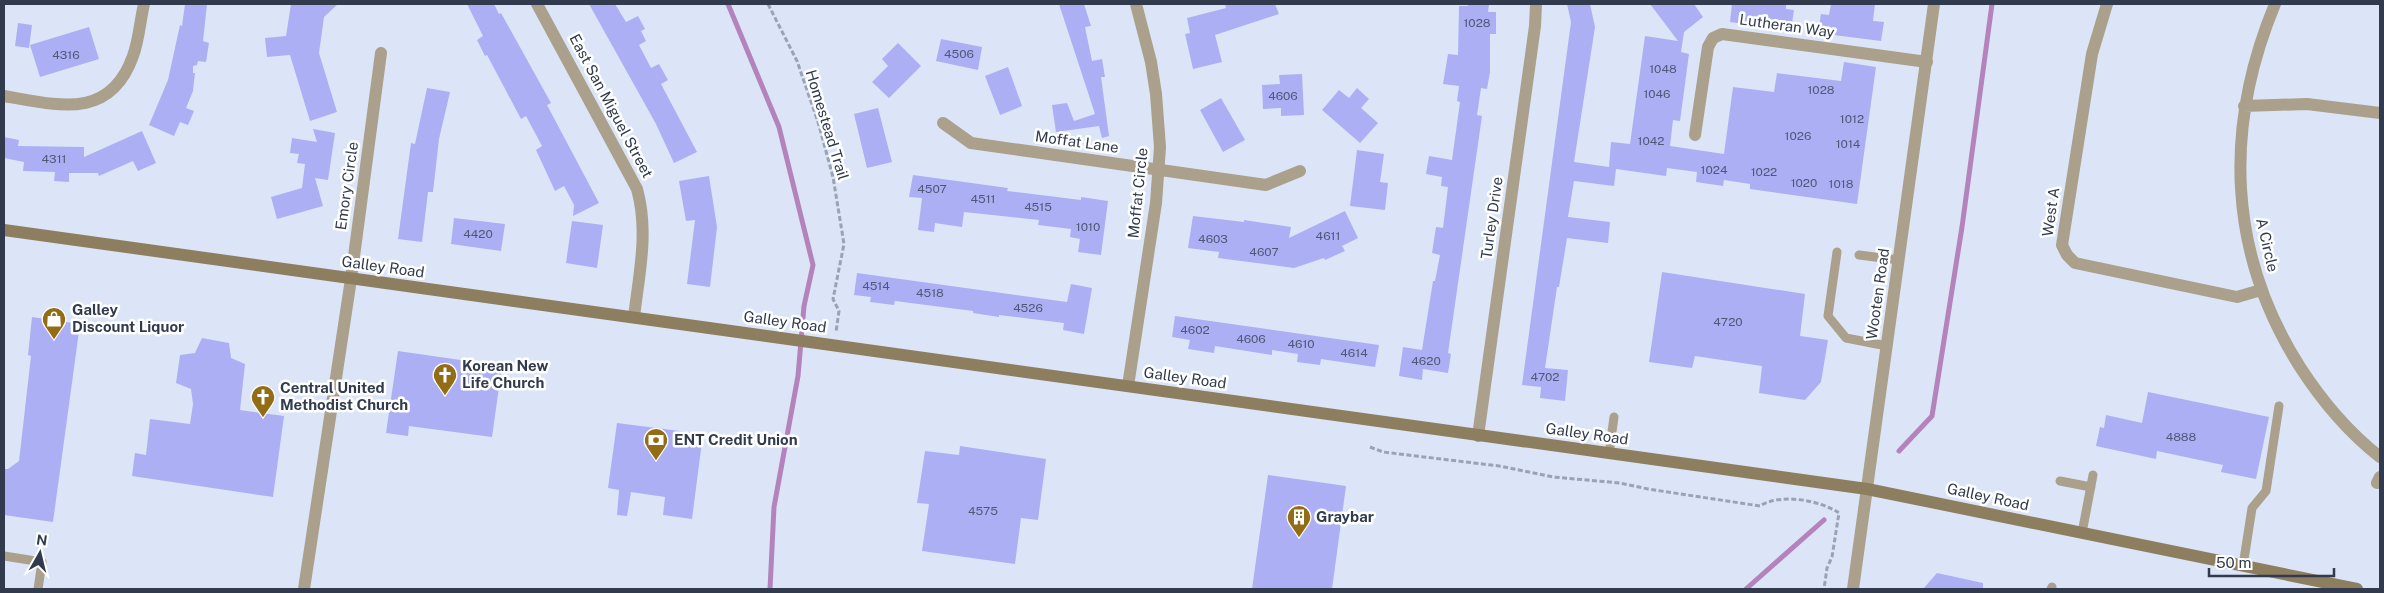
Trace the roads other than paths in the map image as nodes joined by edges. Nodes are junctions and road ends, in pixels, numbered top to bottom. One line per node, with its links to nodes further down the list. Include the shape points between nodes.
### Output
1 (144, 4): 10 (street, via 134,55 126,74 98,100 79,106)
2 (537, 4): 23 (street, East San Miguel Street, via 637,189 643,210 644,236)
3 (1136, 4): 15 (street, Moffat Circle, via 1156,94 1160,148)
4 (1536, 4): 28 (street, Turley Drive)
5 (1934, 4): 9 (street, Wooten Road)
6 (2107, 4): 22 (street, West A, via 2092,54 2062,245 2067,255 2075,263 2237,298)
7 (2275, 4): 11 (street, A Circle, via 2261,39)
8 (381, 53): 21 (street, Emory Circle)
9 (1927, 62): 14 (street, Lutheran Way, via 1722,34 1713,38 1708,48); 20 (street, Wooten Road)
10 (4, 96)
11 (2244, 106): 12 (street, via 2307,104); 22 (street, A Circle, via 2240,164 2242,205 2249,248)
12 (2380, 113)
13 (943, 123): 15 (street, Moffat Lane, via 972,143)
14 (1695, 135)
15 (1158, 169): 16 (street, Moffat Lane, via 1266,185); 25 (street, Moffat Circle, via 1156,203)
16 (1300, 171)
17 (4, 230): 21 (main road, Galley Road)
18 (1837, 252): 24 (lane, via 1828,316 1846,338)
19 (1859, 255): 20 (lane)
20 (1899, 260): 24 (street, Wooten Road)
21 (351, 278): 23 (main road, Galley Road); 39 (street, Emory Circle)
22 (2262, 290): 30 (street, A Circle, via 2281,334 2318,394)
23 (634, 317): 25 (main road, Galley Road)
24 (1887, 346): 34 (street, Wooten Road)
25 (1128, 386): 28 (main road, Galley Road)
26 (2279, 406): 37 (lane, via 2266,492 2252,508)
27 (1614, 417): 29 (lane)
28 (1478, 436): 29 (main road, Galley Road)
29 (1609, 454): 34 (main road, Galley Road)
30 (2380, 457)
31 (2094, 475): 33 (lane)
32 (2060, 481): 33 (lane)
33 (2091, 487): 35 (lane)
34 (1867, 489): 35 (main road, Galley Road); 40 (street, Wooten Road)
35 (2082, 533): 37 (main road, Galley Road)
36 (4, 556): 38 (lane, via 42,562)
37 (2243, 566): 41 (main road, Galley Road)
38 (38, 589)
39 (304, 589)
40 (1853, 589)
41 (2357, 589)

